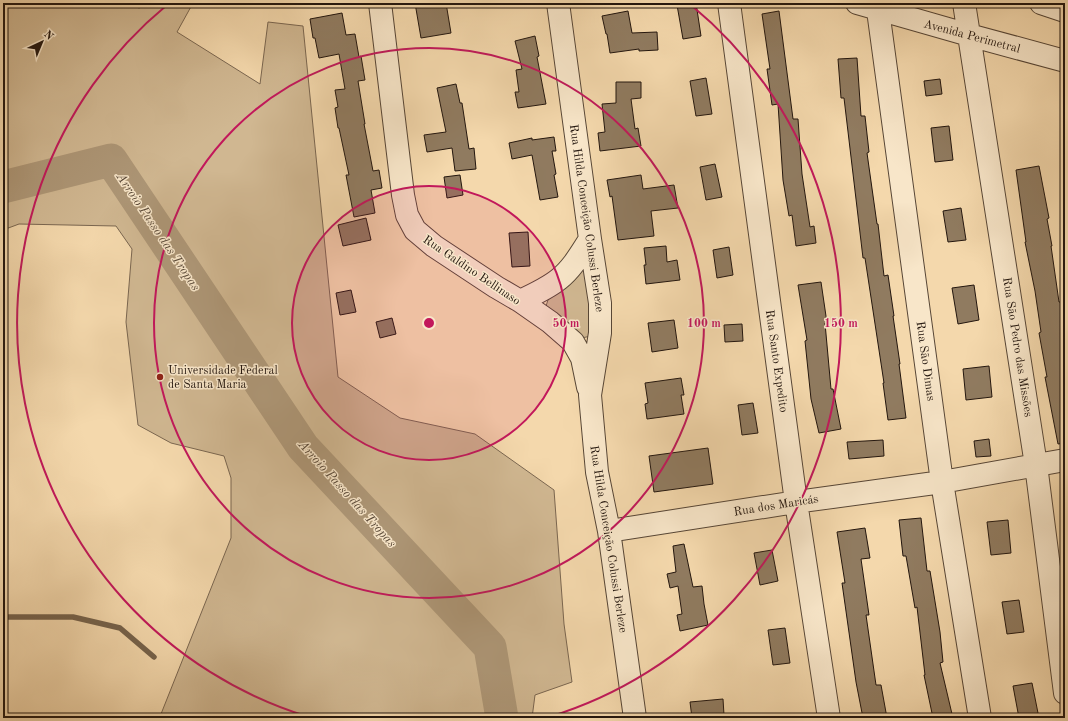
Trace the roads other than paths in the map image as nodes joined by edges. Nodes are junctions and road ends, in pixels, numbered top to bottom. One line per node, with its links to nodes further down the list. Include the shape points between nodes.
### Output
1 (380, 3): 12 (street, Rua Galdino Bellinaso, via 407,215 415,230 434,246)
2 (558, 3): 11 (street, Rua Hilda Conceição Colussi Berleze)
3 (729, 3): 19 (street, Rua Santo Expedito)
4 (857, 3): 7 (street, Avenida Perimetral)
5 (964, 3): 9 (street, Rua São Pedro das Missões)
6 (1041, 3): 8 (street)
7 (877, 6): 9 (street, Avenida Perimetral); 18 (street, Rua São Dimas)
8 (1065, 11)
9 (969, 36): 10 (street, Avenida Perimetral); 17 (street, Rua São Pedro das Missões)
10 (1065, 60)
11 (590, 239): 12 (street, via 572,266 559,279); 13 (street, Rua Hilda Conceição Colussi Berleze, via 600,303)
12 (520, 301): 14 (street, Rua Galdino Bellinaso, via 574,342)
13 (599, 341): 14 (street); 15 (street, Rua Hilda Conceição Colussi Berleze)
14 (576, 348): 15 (street, Rua Galdino Bellinaso, via 582,358)
15 (590, 395): 20 (street, Rua Hilda Conceição Colussi Berleze, via 597,472)
16 (1065, 460): 17 (street, Rua dos Maricás)
17 (1036, 465): 18 (street, Rua dos Maricás); 21 (street, Rua São Pedro das Missões)
18 (942, 482): 19 (street, Rua dos Maricás); 24 (street, Rua São Dimas)
19 (796, 502): 20 (street, Rua dos Maricás); 23 (street, Rua Santo Expedito)
20 (609, 531): 22 (street, Rua Hilda Conceição Colussi Berleze)
21 (1065, 693)
22 (635, 718)
23 (829, 718)
24 (980, 718)

